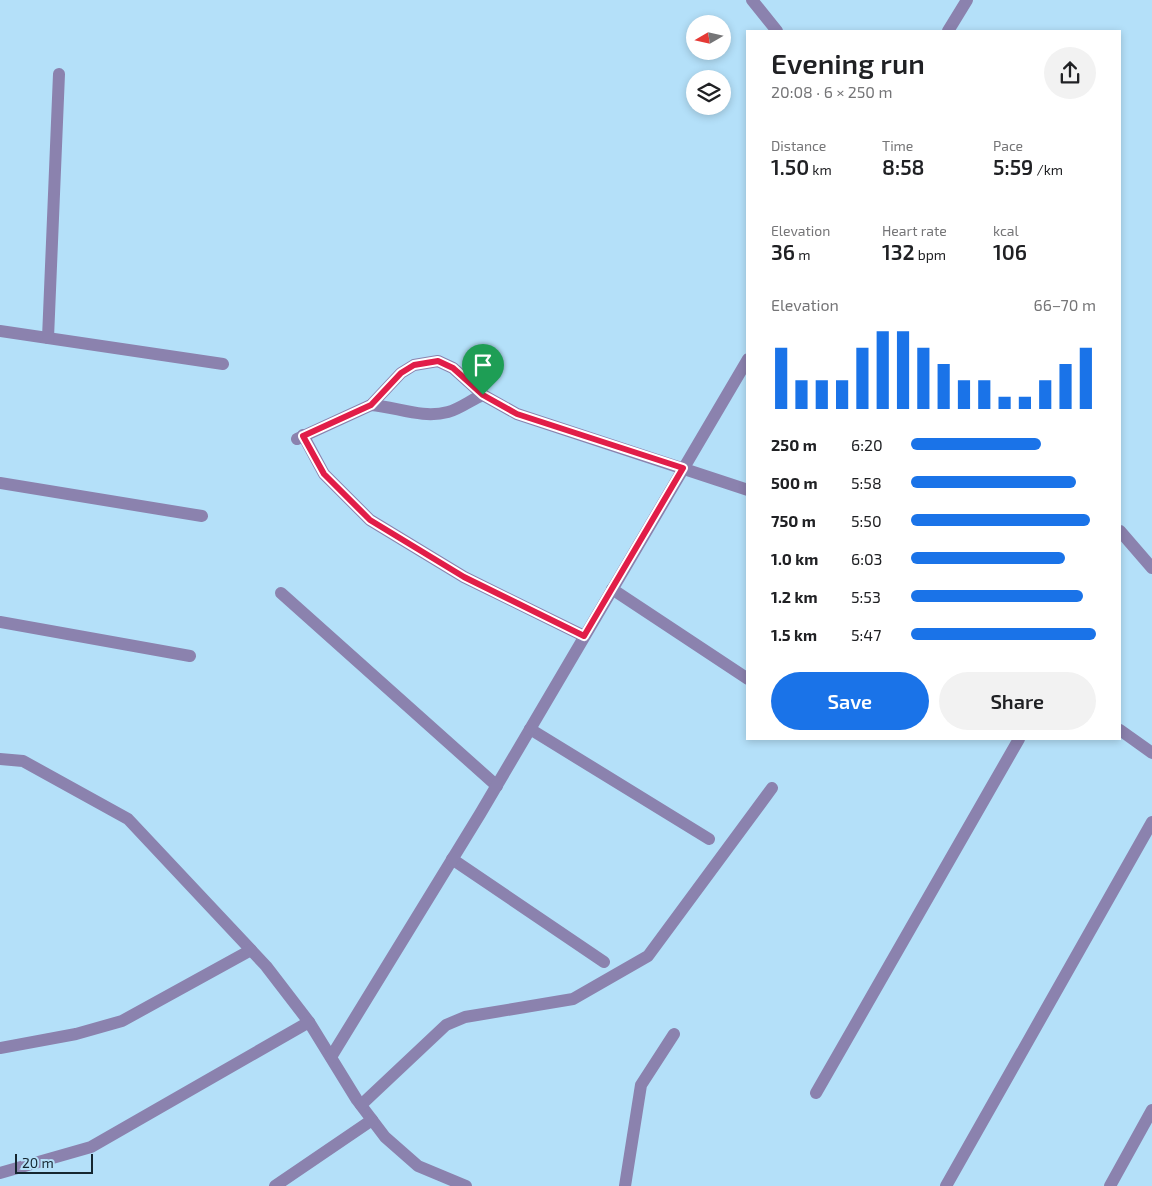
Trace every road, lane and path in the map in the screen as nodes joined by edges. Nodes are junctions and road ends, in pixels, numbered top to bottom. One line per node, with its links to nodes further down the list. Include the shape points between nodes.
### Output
1 (752, 0): 3 (street)
2 (968, 0): 4 (street)
3 (776, 30)
4 (949, 30)
5 (58, 74): 7 (street)
6 (0, 331): 7 (street)
7 (48, 338): 9 (street)
8 (746, 362): 12 (street)
9 (223, 364)
10 (483, 395): 11 (street, via 450,412 429,415); 11 (street, via 453,368 438,361 414,365 401,373); 12 (street, via 517,414)
11 (371, 405): 21 (street, via 300,437 324,474 370,520 464,577)
12 (683, 468): 14 (street); 18 (street)
13 (0, 484): 15 (street)
14 (746, 489)
15 (202, 516)
16 (1121, 532): 17 (street)
17 (1152, 568)
18 (612, 589): 21 (street); 23 (street)
19 (281, 592): 29 (street)
20 (0, 622): 22 (street)
21 (584, 636): 24 (street)
22 (190, 656)
23 (746, 678)
24 (530, 729): 29 (street); 32 (street)
25 (1121, 731): 27 (street)
26 (1018, 740): 40 (street)
27 (1152, 754)
28 (0, 758): 34 (street, via 23,762 128,819)
29 (497, 786): 33 (street)
30 (772, 788): 41 (street, via 648,956 573,999 465,1017 446,1026)
31 (1152, 822): 48 (street)
32 (710, 839)
33 (452, 859): 35 (street); 39 (street)
34 (251, 950): 36 (street); 38 (street, via 122,1021 76,1034)
35 (604, 962)
36 (309, 1022): 39 (street); 44 (street, via 90,1147)
37 (674, 1034): 47 (street, via 641,1085)
38 (0, 1048)
39 (331, 1058): 41 (street)
40 (816, 1093)
41 (361, 1105): 43 (street)
42 (1152, 1110): 49 (street)
43 (372, 1120): 45 (street); 46 (street, via 385,1137 418,1166)
44 (0, 1173)
45 (275, 1186)
46 (466, 1186)
47 (625, 1186)
48 (946, 1186)
49 (1110, 1186)

